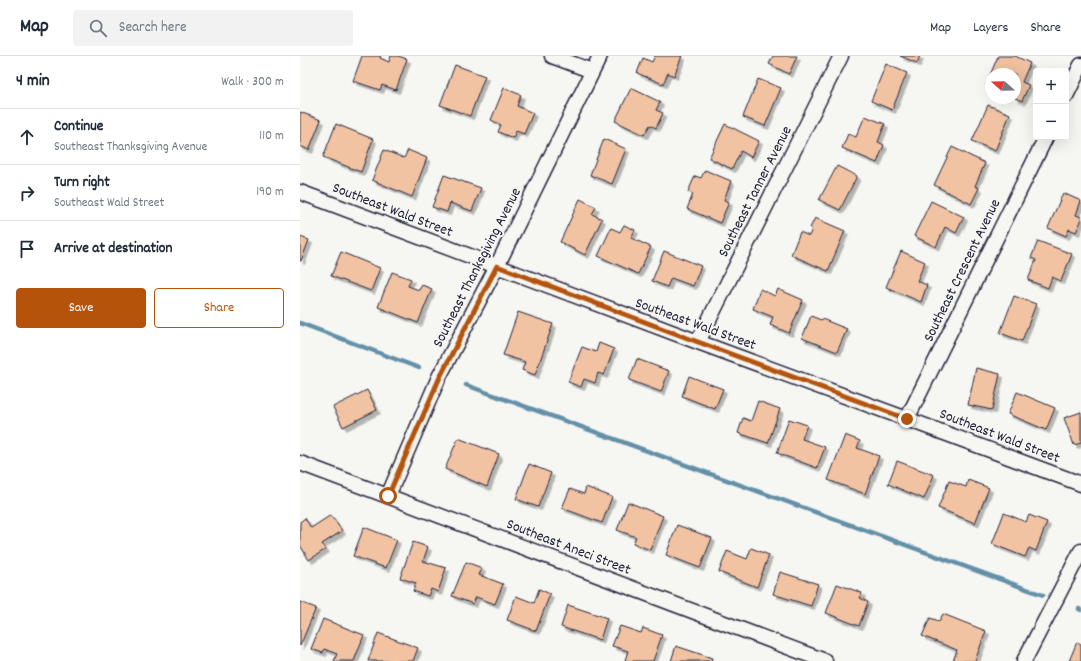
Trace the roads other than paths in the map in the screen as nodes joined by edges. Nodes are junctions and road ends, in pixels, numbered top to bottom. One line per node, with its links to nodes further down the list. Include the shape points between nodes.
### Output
1 (552, 56): 5 (street)
2 (600, 56): 5 (street, Southeast Thanksgiving Avenue)
3 (841, 56): 10 (street, Southeast Tanner Avenue)
4 (1081, 65): 6 (street)
5 (592, 71): 9 (street, Southeast Thanksgiving Avenue)
6 (1069, 90)
7 (1045, 140): 11 (street, Southeast Crescent Avenue)
8 (300, 192): 9 (street, Southeast Wald Street)
9 (497, 266): 10 (street, Southeast Wald Street); 14 (street, Southeast Thanksgiving Avenue, via 440,377)
10 (698, 342): 11 (street, Southeast Wald Street)
11 (907, 419): 13 (street, Southeast Wald Street)
12 (300, 463): 14 (street, Southeast Aneci Street)
13 (1081, 484)
14 (388, 496): 16 (street, Southeast Aneci Street)
15 (1081, 550): 17 (street)
16 (825, 661)
17 (1024, 661)

